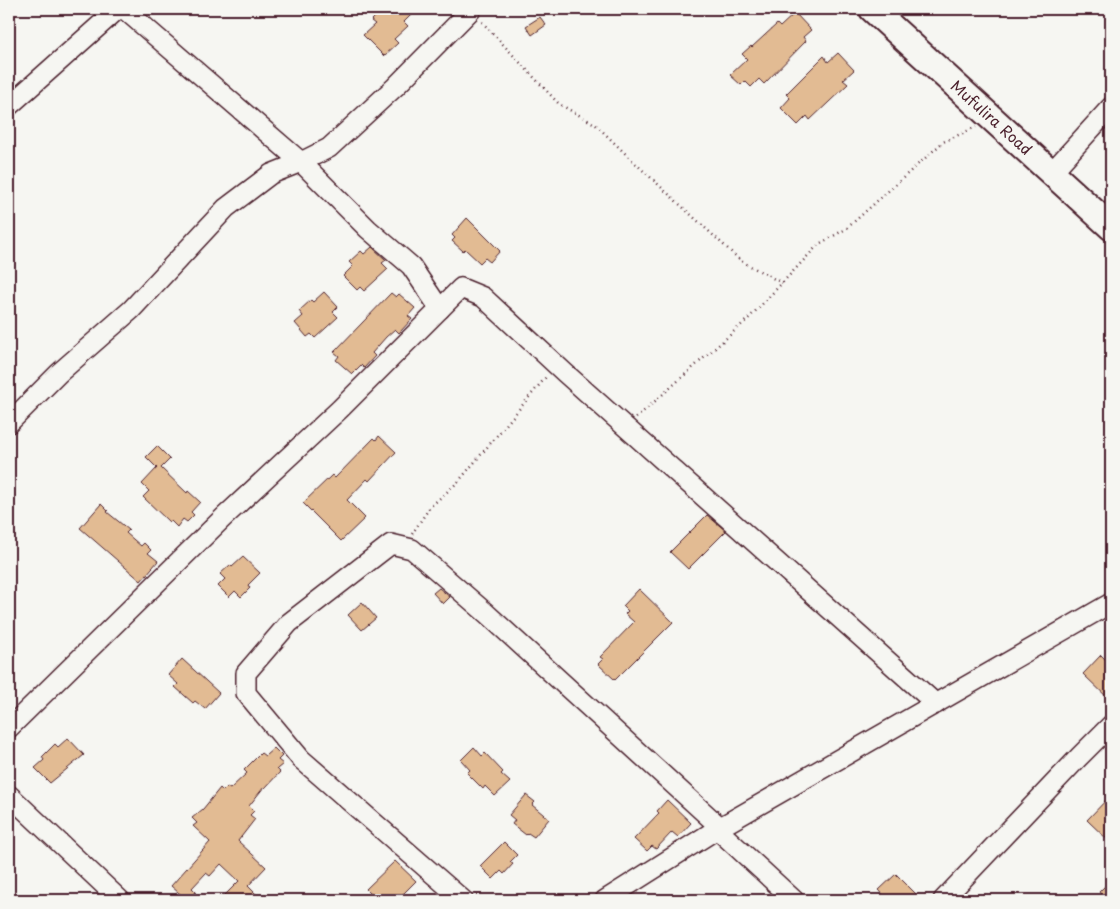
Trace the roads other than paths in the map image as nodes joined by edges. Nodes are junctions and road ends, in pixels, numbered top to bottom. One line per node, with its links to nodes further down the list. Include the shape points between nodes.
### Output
1 (118, 9): 5 (street)
2 (124, 9): 7 (street)
3 (470, 9): 7 (street, via 395,87 329,148)
4 (882, 12): 8 (main road, Mufulira Road)
5 (9, 106)
6 (1111, 107): 8 (street)
7 (301, 162): 10 (street, via 368,229 411,266); 11 (street, via 271,174 226,208 131,310 59,373)
8 (1051, 173): 9 (main road, Mufulira Road)
9 (1111, 227)
10 (440, 309): 13 (street, via 461,288 483,297); 15 (street)
11 (9, 423)
12 (1111, 603): 13 (street)
13 (936, 704): 17 (street)
14 (1111, 725): 22 (street)
15 (9, 728)
16 (9, 795): 18 (street)
17 (719, 828): 19 (street, via 486,613 412,549 391,544 289,623 246,673 246,693 301,759); 20 (street); 21 (street)
18 (120, 900)
19 (463, 900)
20 (605, 900)
21 (794, 900)
22 (943, 900)

